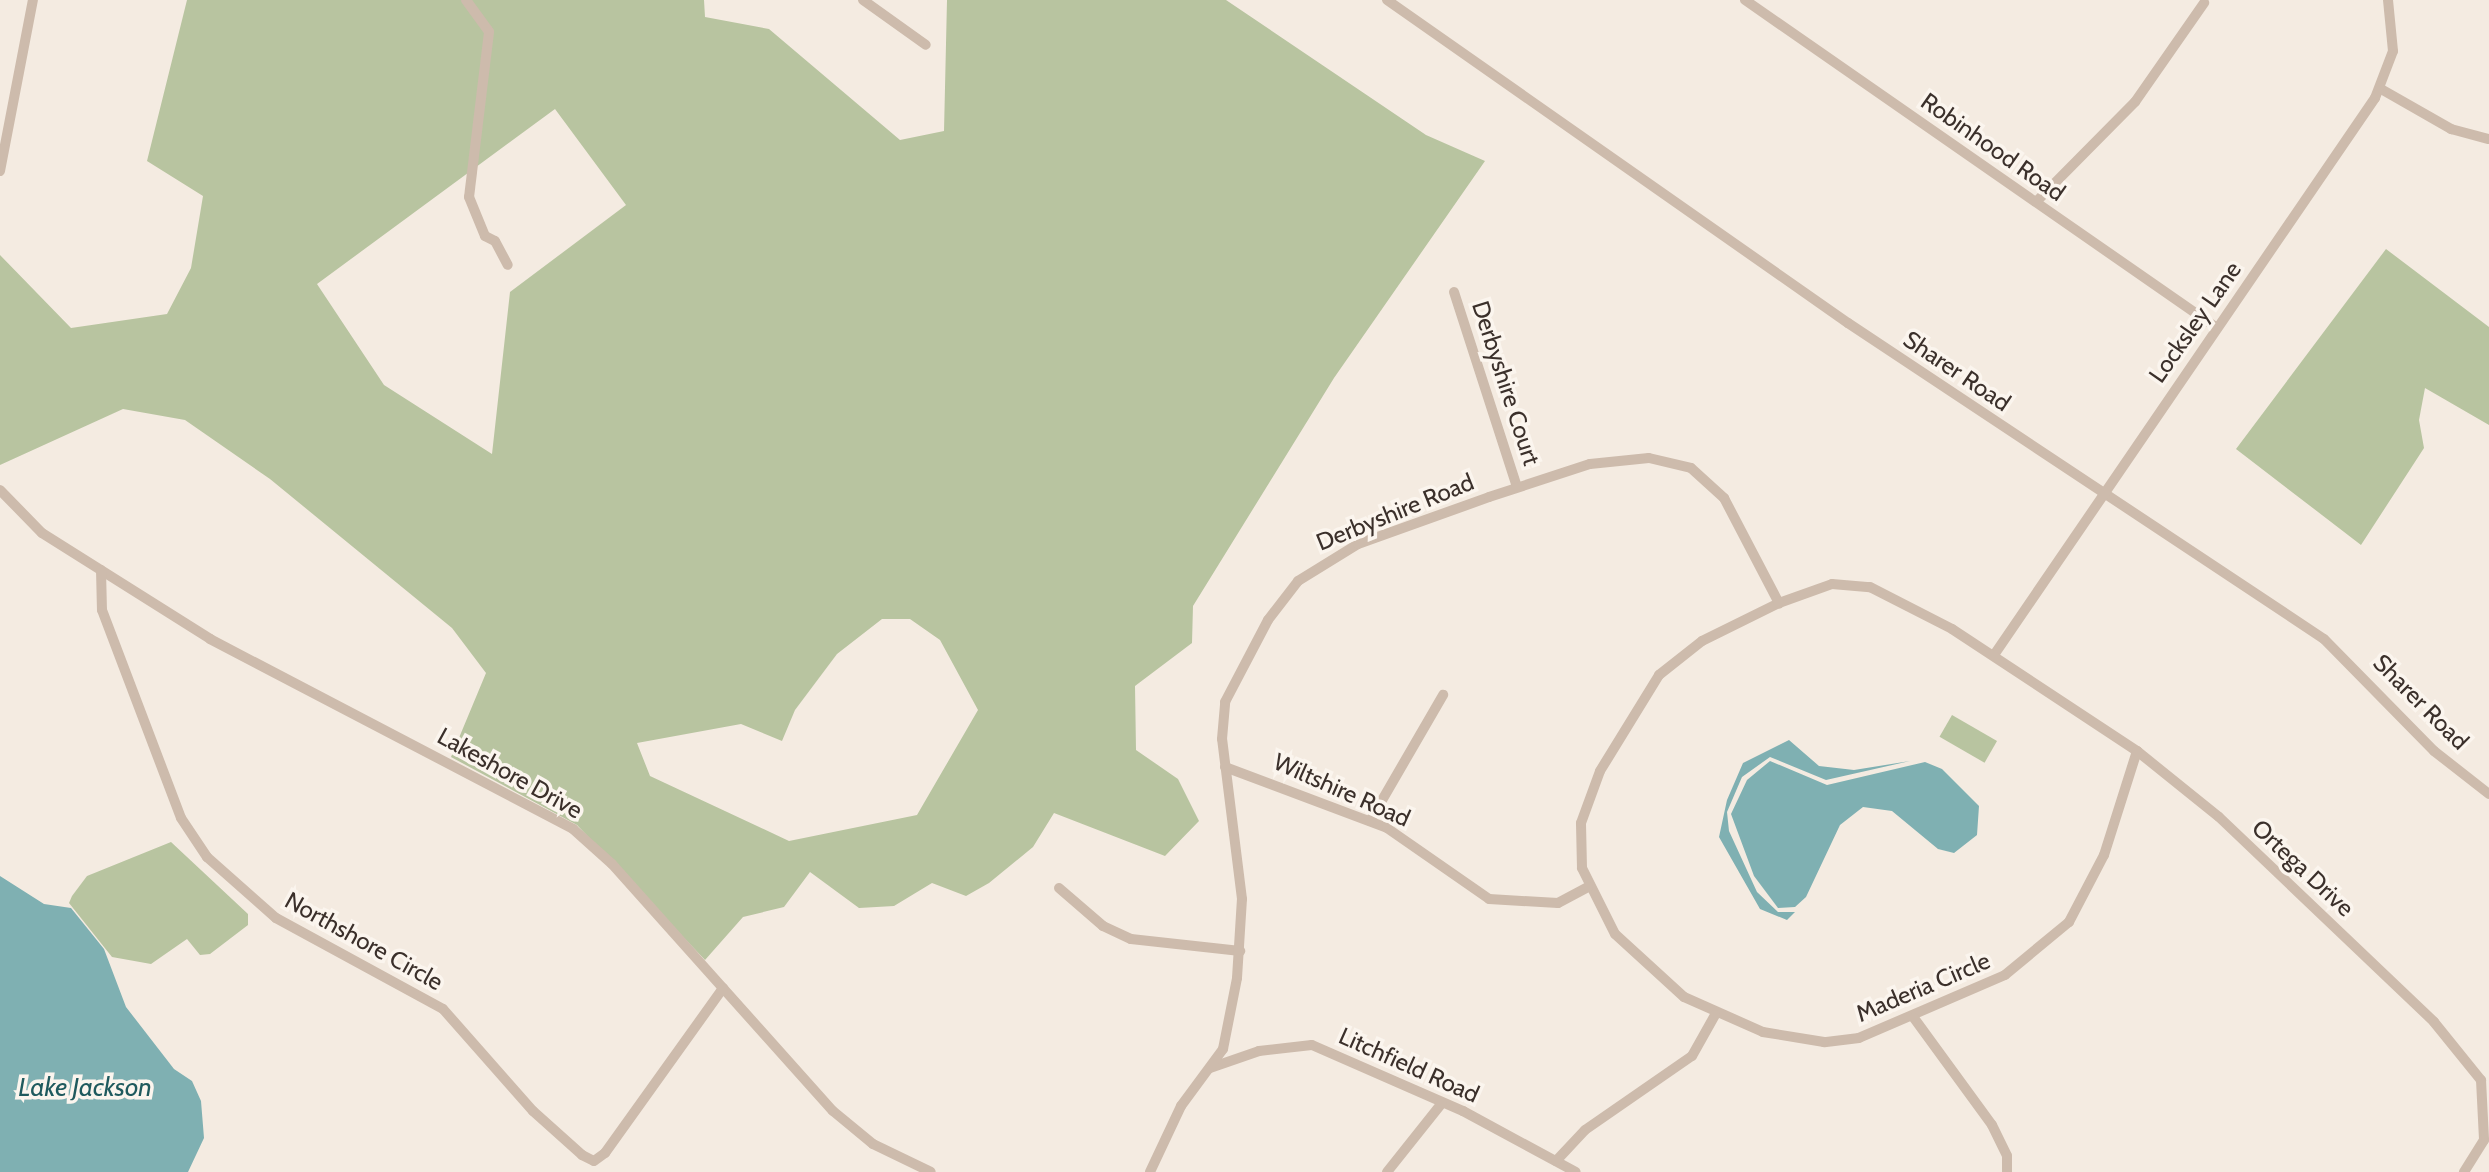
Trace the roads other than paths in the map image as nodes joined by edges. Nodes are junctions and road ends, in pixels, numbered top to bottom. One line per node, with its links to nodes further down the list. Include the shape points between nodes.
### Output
1 (33, 0): 11 (street)
2 (466, 0): 13 (street, via 489,32 468,197 485,236 495,241)
3 (863, 0): 8 (street)
4 (1387, 0): 18 (street, Sharer Road)
5 (1745, 0): 12 (street, Robinhood Road)
6 (2388, 0): 9 (street, Locksley Lane, via 2394,39)
7 (2204, 3): 12 (street, via 2135,102)
8 (926, 45)
9 (2381, 89): 10 (street, via 2451,128); 15 (street, Locksley Lane)
10 (2489, 138)
11 (0, 172)
12 (2036, 202): 15 (street, Robinhood Road)
13 (508, 265)
14 (1454, 292): 16 (street, Derbyshire Court)
15 (2217, 328): 18 (street, Locksley Lane)
16 (1517, 487): 20 (street, Derbyshire Road, via 1635,458 1691,468 1735,510); 24 (street, Derbyshire Road, via 1358,544 1298,581 1268,620 1225,702)
17 (0, 491): 19 (street, Lakeshore Drive, via 42,533)
18 (2103, 494): 21 (street, Locksley Lane); 26 (street, Sharer Road, via 2324,639 2434,751)
19 (101, 570): 31 (street, Lakeshore Drive, via 284,680 573,829); 31 (street, Northshore Circle, via 102,610 181,818 207,857 266,912 443,1010 533,1111 582,1155 594,1161 605,1153)
20 (1779, 603): 21 (street, Maderia Circle, via 1832,584 1870,587); 28 (street, Maderia Circle, via 1693,647 1641,697 1581,823 1579,851)
21 (1994, 655): 23 (street, Ortega Drive)
22 (1443, 695): 27 (street)
23 (2137, 751): 33 (street, Maderia Circle, via 2099,868 2069,922 2005,975); 42 (street, Ortega Drive, via 2218,817 2462,1050 2481,1080 2486,1125 2481,1148)
24 (1225, 767): 27 (street, Wiltshire Road); 30 (street, Derbyshire Road, via 1240,865)
25 (2489, 777): 26 (street)
26 (2485, 791)
27 (1370, 821): 28 (street, Wiltshire Road, via 1489,899 1558,903)
28 (1588, 887): 32 (street, Maderia Circle, via 1615,934 1645,968)
29 (1059, 888): 30 (street, via 1103,926 1131,939)
30 (1240, 951): 34 (street, Derbyshire Road, via 1223,1049)
31 (723, 988): 37 (street, Lakeshore Drive, via 850,1126)
32 (1715, 1015): 33 (street, Maderia Circle, via 1763,1032 1835,1042); 36 (street, via 1692,1056 1585,1130)
33 (1914, 1018): 41 (street, via 2003,1142)
34 (1209, 1068): 35 (street, Litchfield Road, via 1259,1051 1312,1045); 38 (street, via 1181,1105)
35 (1442, 1103): 36 (street, Litchfield Road); 39 (street)
36 (1556, 1161): 40 (street, Litchfield Road)
37 (931, 1172)
38 (1150, 1172)
39 (1388, 1172)
40 (1576, 1172)
41 (2007, 1172)
42 (2464, 1172)

